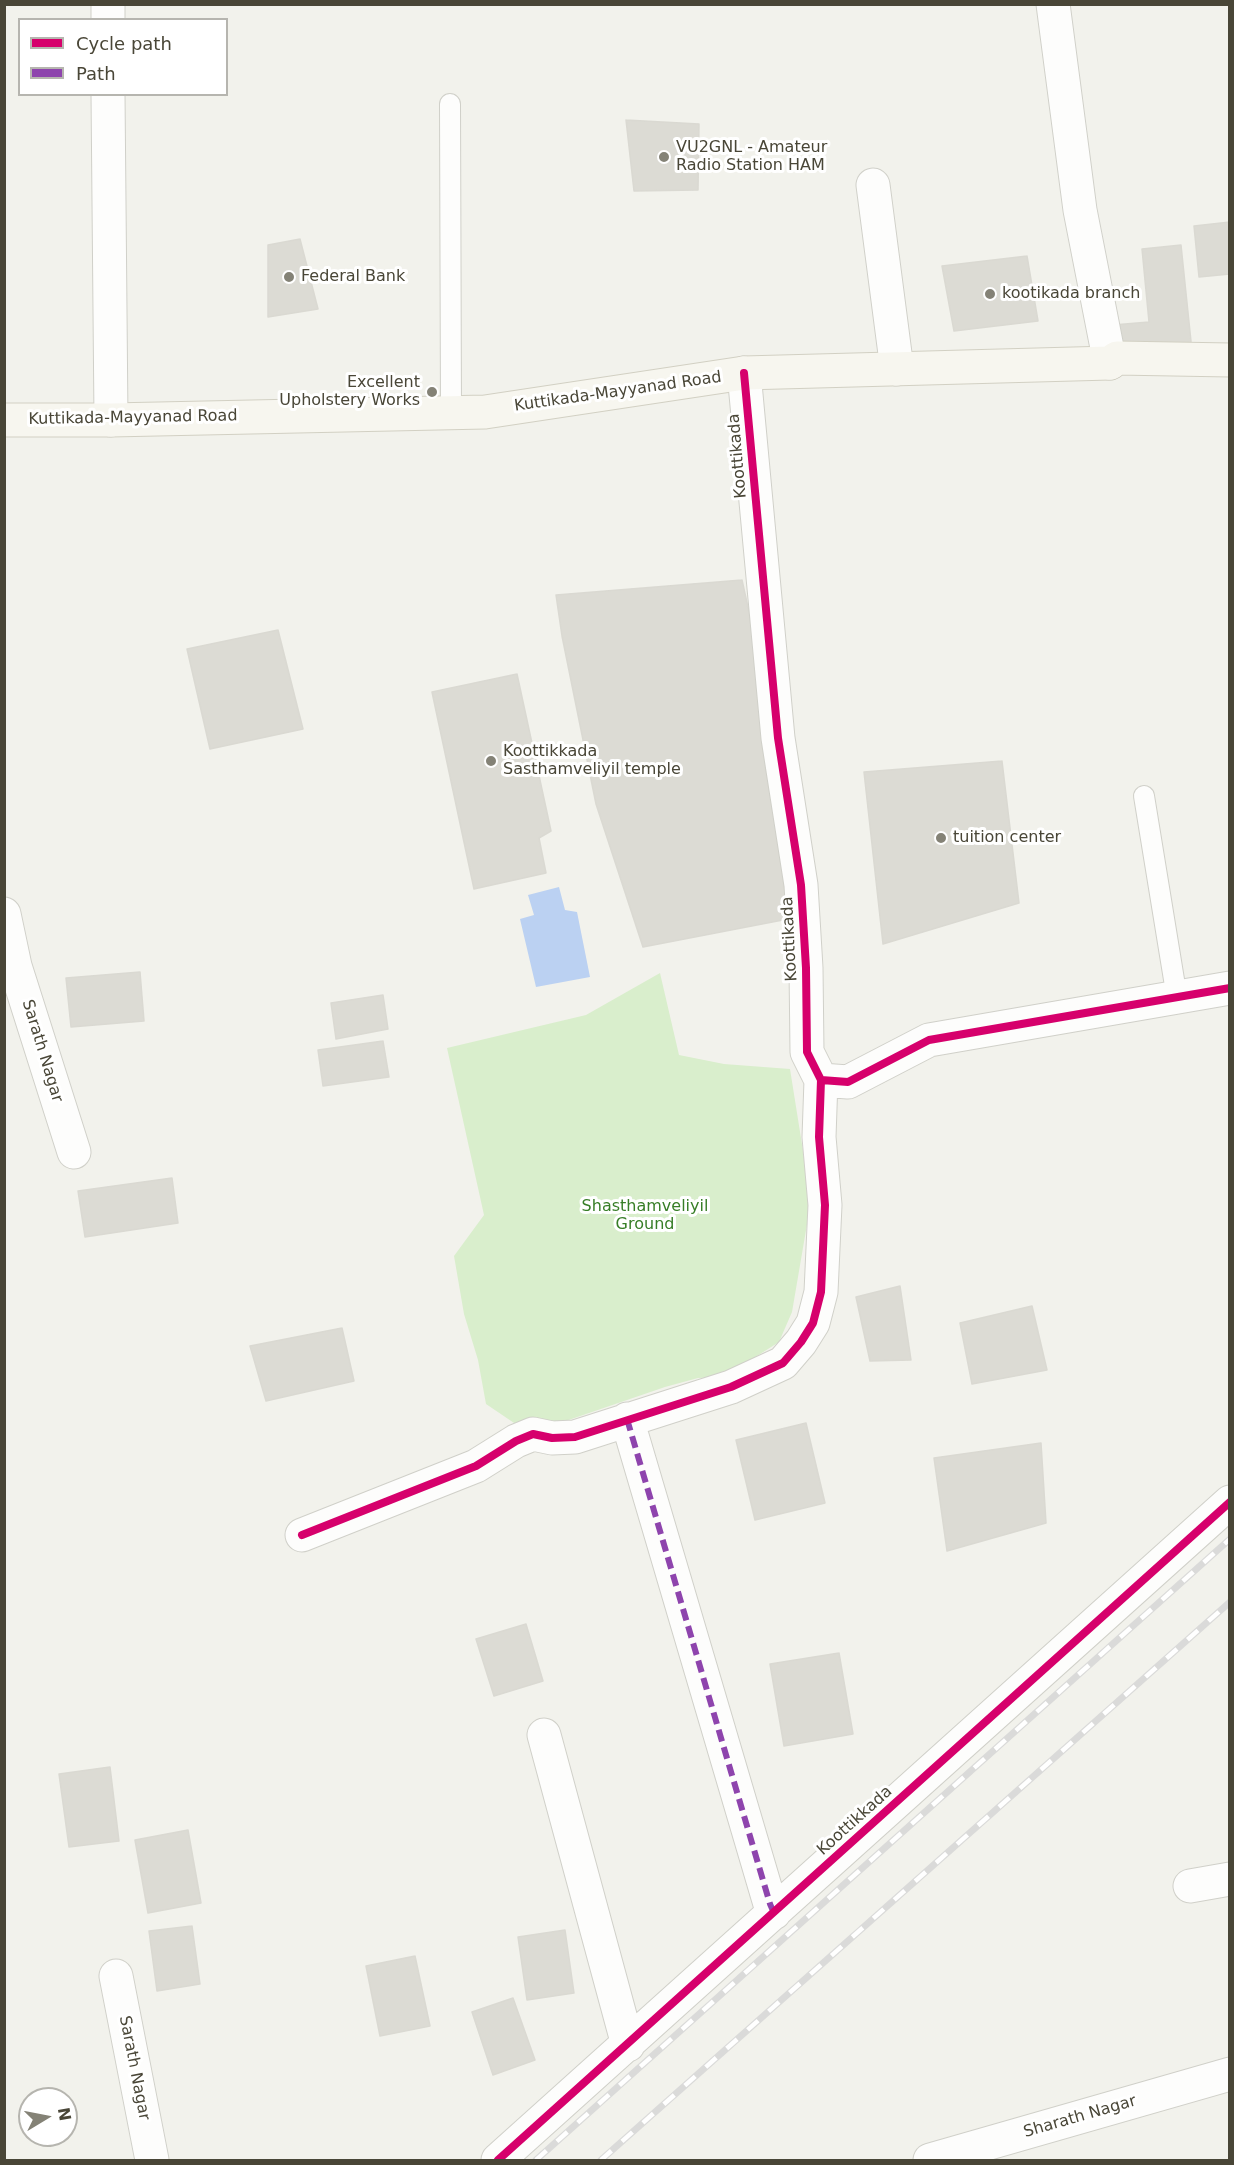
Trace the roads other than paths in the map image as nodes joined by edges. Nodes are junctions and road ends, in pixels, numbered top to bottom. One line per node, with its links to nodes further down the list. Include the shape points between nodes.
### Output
1 (1053, 4): 6 (street, via 1080,210)
2 (108, 96): 11 (street)
3 (450, 104): 9 (lane)
4 (873, 185): 7 (street)
5 (1230, 360): 6 (main road, Kuttikada-Mayyanad Road, via 1117,358)
6 (1110, 363): 7 (main road, Kuttikada-Mayyanad Road)
7 (897, 369): 8 (main road, Kuttikada-Mayyanad Road)
8 (744, 373): 9 (main road, Kuttikada-Mayyanad Road, via 485,412); 16 (street, Koottikada, via 778,738 801,885 807,1052)
9 (451, 412): 11 (main road, Kuttikada-Mayyanad Road)
10 (4, 420): 11 (main road, Kuttikada-Mayyanad Road)
11 (111, 420)
12 (1144, 796): 15 (lane)
13 (4, 914): 17 (street, Sarath Nagar, via 15,966)
14 (1230, 988): 15 (street)
15 (1177, 998): 16 (street, via 929,1040 849,1082)
16 (821, 1080): 18 (street, via 819,1137 825,1204 821,1292 813,1323 783,1363 730,1387)
17 (74, 1152)
18 (627, 1419): 20 (street, via 575,1437 533,1434 476,1466); 24 (street)
19 (1230, 1502): 24 (street, Koottikkada)
20 (302, 1535)
21 (544, 1735): 26 (street)
22 (1230, 1879): 23 (street)
23 (1190, 1886)
24 (774, 1913): 26 (street, Koottikkada)
25 (116, 1977): 28 (street, Sarath Nagar)
26 (628, 2045): 29 (street, Koottikkada)
27 (1230, 2073): 30 (street, Sharath Nagar)
28 (152, 2160)
29 (498, 2160)
30 (930, 2160)

